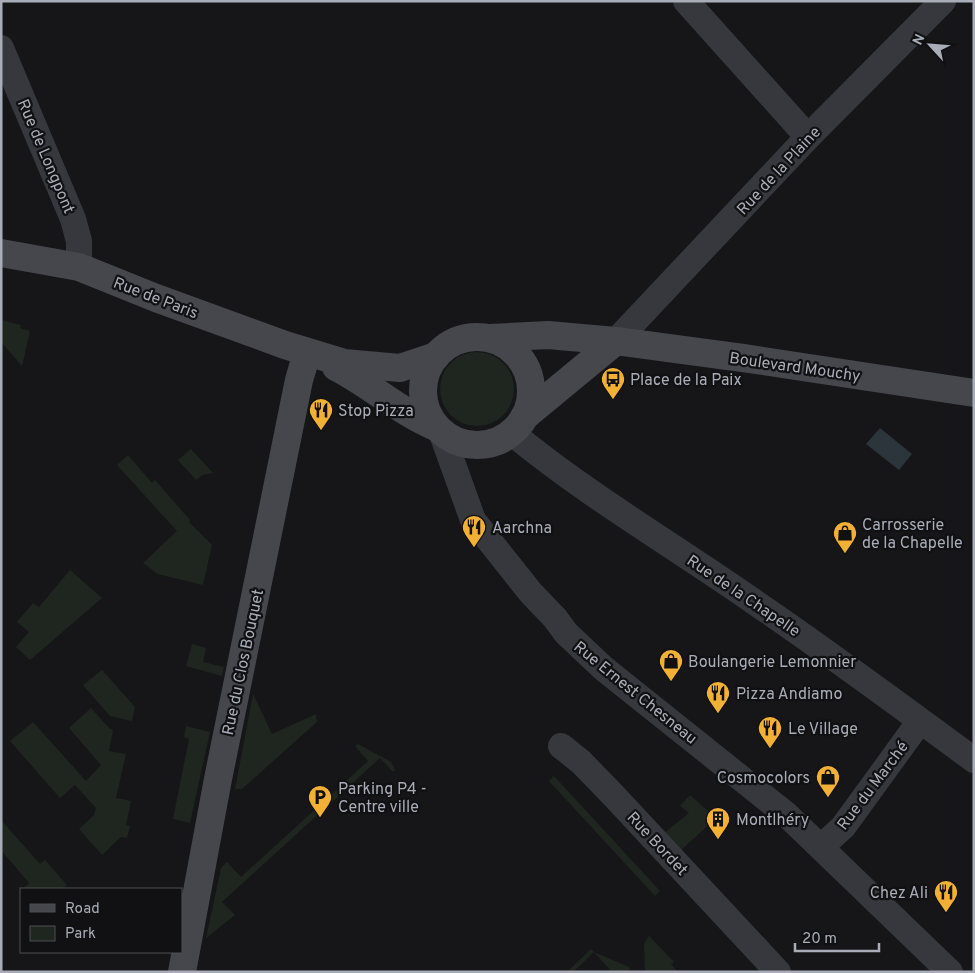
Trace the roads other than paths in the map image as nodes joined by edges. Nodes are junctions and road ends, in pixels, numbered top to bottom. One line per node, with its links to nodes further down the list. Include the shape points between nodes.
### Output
1 (686, 1): 4 (street)
2 (938, 3): 4 (street, Rue de la Plaine)
3 (1, 48): 6 (street, Rue de Longpont, via 74,219 79,241)
4 (808, 137): 8 (street, Rue de la Plaine)
5 (1, 254): 6 (main road, Rue de Paris)
6 (79, 267): 9 (main road, Rue de Paris)
7 (490, 338): 8 (main road, Boulevard Mouchy, via 548,335); 10 (main road, via 460,339 447,345); 12 (main road, via 508,346 522,360 530,378 531,398)
8 (616, 341): 11 (main road, Boulevard Mouchy); 12 (main road)
9 (307, 353): 10 (main road, Rue de Paris, via 344,363 400,368); 13 (main road, Rue de Paris, via 358,378 418,420); 19 (main road, Rue du Clos Bouquet, via 225,742)
10 (436, 356): 13 (main road, via 426,371 423,389 425,407)
11 (974, 392)
12 (518, 425): 13 (main road, via 496,441 480,445 462,443); 14 (street, Rue de la Chapelle, via 545,460 754,601)
13 (439, 430): 17 (street, Rue Ernest Chesneau, via 472,520 566,633 604,668 787,815)
14 (920, 721): 16 (street, Rue de la Chapelle); 17 (street, Rue du Marché, via 843,827)
15 (562, 746): 20 (street, Rue Bordet, via 582,762)
16 (974, 760)
17 (821, 847): 18 (street, Rue Ernest Chesneau)
18 (939, 968)
19 (182, 972)
20 (778, 972)

